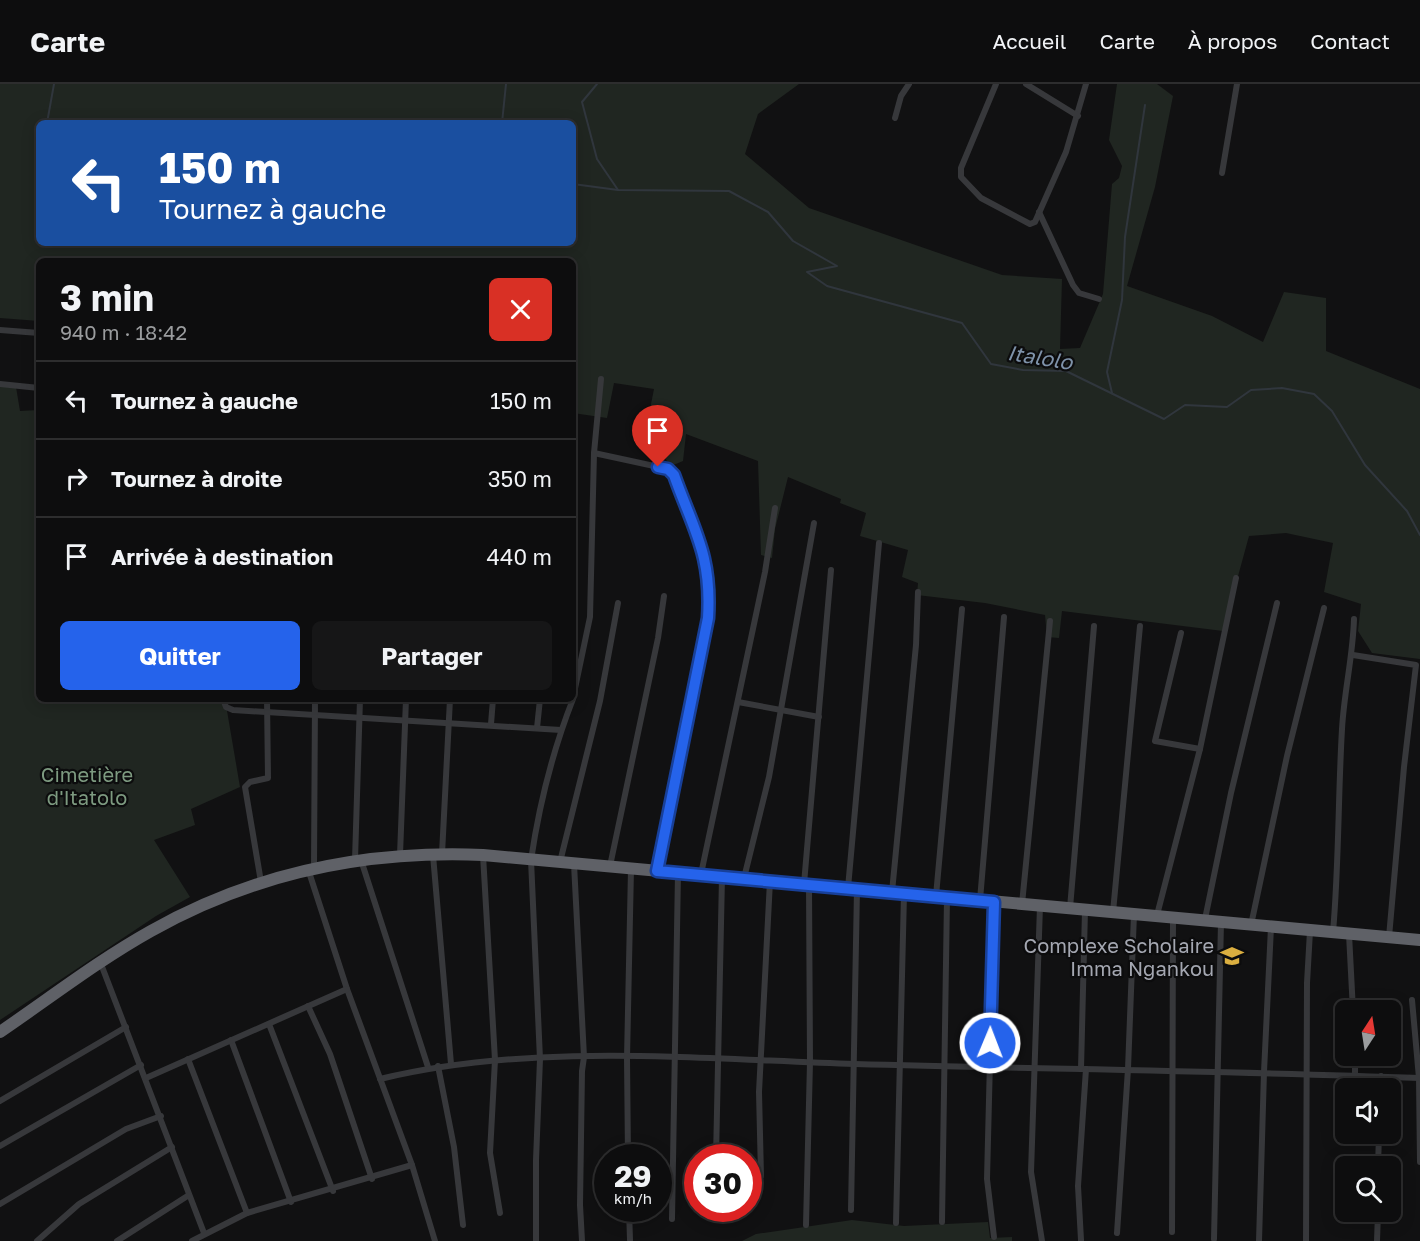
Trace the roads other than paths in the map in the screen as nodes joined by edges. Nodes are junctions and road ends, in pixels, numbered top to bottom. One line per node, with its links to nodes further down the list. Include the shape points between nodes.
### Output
1 (909, 84): 7 (street)
2 (996, 84): 9 (street, via 961,168 961,177 981,198 1016,218 1033,224)
3 (1026, 84): 6 (street)
4 (1086, 84): 6 (street)
5 (1237, 84): 8 (street)
6 (1078, 116): 9 (street)
7 (895, 118)
8 (1222, 173)
9 (1039, 212): 10 (street, via 1073,285 1079,293)
10 (1099, 299)
11 (0, 330): 12 (street)
12 (36, 333)
13 (601, 379): 16 (street)
14 (0, 384): 15 (street)
15 (36, 388)
16 (594, 453): 35 (street, via 590,617); 67 (street, via 668,469 674,475 703,546 709,579 708,618)
17 (775, 508): 45 (street)
18 (814, 523): 46 (street)
19 (879, 543): 75 (street)
20 (831, 570): 50 (street)
21 (1236, 578): 56 (street)
22 (918, 592): 76 (street)
23 (664, 596): 64 (street)
24 (618, 603): 62 (street, via 600,701)
25 (1277, 603): 88 (street)
26 (1323, 608): 90 (street)
27 (962, 609): 77 (street)
28 (1004, 617): 78 (street)
29 (1354, 619): 34 (street)
30 (1050, 621): 80 (street)
31 (1094, 626): 82 (street)
32 (1140, 626): 84 (street)
33 (1182, 633): 56 (street, via 1155,741)
34 (1353, 655): 93 (street, via 1342,719); 95 (street, via 1416,665)
35 (576, 685)
36 (225, 702): 47 (street, via 229,710)
37 (267, 702): 47 (street)
38 (315, 702): 48 (street)
39 (360, 702): 49 (street)
40 (406, 702): 51 (street)
41 (450, 702): 52 (street)
42 (493, 702): 53 (street)
43 (540, 702): 54 (street)
44 (572, 702): 55 (street)
45 (738, 702): 46 (street); 69 (street)
46 (782, 710): 50 (street); 71 (street)
47 (267, 713): 48 (street); 73 (street, via 268,778 249,782 245,787)
48 (315, 715): 49 (street); 65 (street)
49 (359, 716): 51 (street); 60 (street)
50 (819, 717): 74 (street)
51 (406, 720): 52 (street); 58 (street)
52 (450, 722): 53 (street); 57 (street)
53 (491, 724): 54 (street)
54 (537, 728): 55 (street)
55 (561, 730): 61 (street)
56 (1200, 748): 86 (street)
57 (437, 854): 58 (highway); 59 (highway); 115 (street)
58 (400, 855): 60 (highway)
59 (483, 855): 61 (highway); 112 (street)
60 (358, 860): 65 (highway); 123 (street)
61 (531, 860): 62 (highway); 109 (street)
62 (560, 863): 63 (highway)
63 (574, 864): 64 (highway); 106 (street)
64 (610, 867): 66 (highway)
65 (311, 868): 73 (highway); 98 (street)
66 (631, 869): 67 (highway); 107 (street)
67 (657, 871): 68 (highway)
68 (678, 873): 69 (highway); 110 (street)
69 (701, 874): 70 (highway)
70 (722, 876): 71 (highway); 111 (street)
71 (744, 879): 72 (highway)
72 (770, 881): 74 (highway); 113 (street)
73 (261, 882): 97 (highway, via 183,914)
74 (806, 884): 75 (highway); 114 (street)
75 (853, 888): 76 (highway); 116 (street)
76 (898, 893): 77 (highway); 118 (street)
77 (942, 897): 78 (highway); 119 (street)
78 (980, 901): 79 (highway)
79 (994, 902): 80 (highway); 121 (street)
80 (1022, 905): 81 (highway)
81 (1040, 906): 82 (highway); 124 (street)
82 (1070, 908): 83 (highway)
83 (1085, 910): 84 (highway); 125 (street)
84 (1113, 912): 85 (highway)
85 (1134, 914): 86 (highway); 126 (street)
86 (1156, 915): 87 (highway)
87 (1173, 917): 88 (highway); 127 (street)
88 (1205, 919): 89 (highway)
89 (1221, 922): 90 (highway); 128 (street)
90 (1251, 924): 91 (highway)
91 (1271, 927): 92 (highway); 129 (street)
92 (1310, 931): 93 (highway); 130 (street)
93 (1333, 932): 94 (highway)
94 (1349, 933): 95 (highway); 99 (street)
95 (1389, 937): 96 (highway)
96 (1420, 940)
97 (101, 964): 103 (street); 104 (highway)
98 (347, 989): 101 (street); 135 (street)
99 (1352, 1000)
100 (1412, 1000): 134 (street)
101 (308, 1006): 102 (street); 145 (street, via 330,1054)
102 (269, 1024): 105 (street); 146 (street)
103 (126, 1027): 117 (street); 136 (street)
104 (0, 1032)
105 (231, 1040): 108 (street); 148 (street)
106 (584, 1057): 107 (street); 109 (street); 172 (street)
107 (627, 1058): 110 (street); 138 (street)
108 (188, 1059): 133 (street); 152 (street)
109 (540, 1059): 112 (street); 171 (street)
110 (674, 1059): 111 (street); 153 (street)
111 (718, 1059): 113 (street); 139 (street)
112 (495, 1060): 115 (street); 151 (street, via 490,1153)
113 (761, 1061): 114 (street); 140 (street)
114 (810, 1062): 116 (street); 159 (street)
115 (451, 1064): 120 (street)
116 (853, 1064): 118 (street); 150 (street)
117 (141, 1065): 133 (street); 141 (street)
118 (900, 1065): 119 (street); 157 (street)
119 (946, 1065): 121 (street); 155 (street)
120 (438, 1066): 123 (street); 158 (street, via 454,1147)
121 (990, 1066): 124 (street); 163 (street, via 987,1179)
122 (1356, 1066): 131 (street)
123 (428, 1067): 135 (street)
124 (1036, 1068): 125 (street); 173 (street, via 1031,1172)
125 (1083, 1069): 126 (street); 166 (street, via 1078,1186)
126 (1128, 1069): 127 (street); 162 (street)
127 (1173, 1069): 128 (street); 160 (street)
128 (1218, 1070): 129 (street); 164 (street)
129 (1264, 1072): 130 (street); 174 (street)
130 (1307, 1074): 131 (street); 175 (street)
131 (1356, 1076): 132 (street)
132 (1381, 1077): 134 (street)
133 (146, 1078): 137 (street)
134 (1419, 1078): 143 (street)
135 (380, 1079): 144 (street)
136 (0, 1101)
137 (161, 1116): 142 (street); 149 (street, via 126,1129)
138 (628, 1144)
139 (716, 1144)
140 (760, 1144)
141 (0, 1146)
142 (172, 1147): 147 (street); 167 (street, via 79,1204)
143 (1420, 1162)
144 (412, 1165): 145 (street); 170 (street)
145 (372, 1179): 146 (street)
146 (333, 1191): 148 (street)
147 (189, 1195): 161 (street); 168 (street)
148 (291, 1202): 152 (street)
149 (0, 1204)
150 (851, 1210)
151 (500, 1213)
152 (247, 1214): 161 (street)
153 (672, 1219)
154 (629, 1222): 165 (street)
155 (942, 1222)
156 (1378, 1222): 176 (street)
157 (896, 1223)
158 (462, 1225)
159 (806, 1225)
160 (1172, 1232)
161 (204, 1233): 169 (street)
162 (1117, 1233)
163 (994, 1237)
164 (1214, 1239)
165 (630, 1240)
166 (1081, 1240)
167 (37, 1241)
168 (117, 1241)
169 (192, 1241)
170 (435, 1241)
171 (536, 1241)
172 (582, 1241)
173 (1042, 1241)
174 (1259, 1241)
175 (1306, 1241)
176 (1377, 1241)

